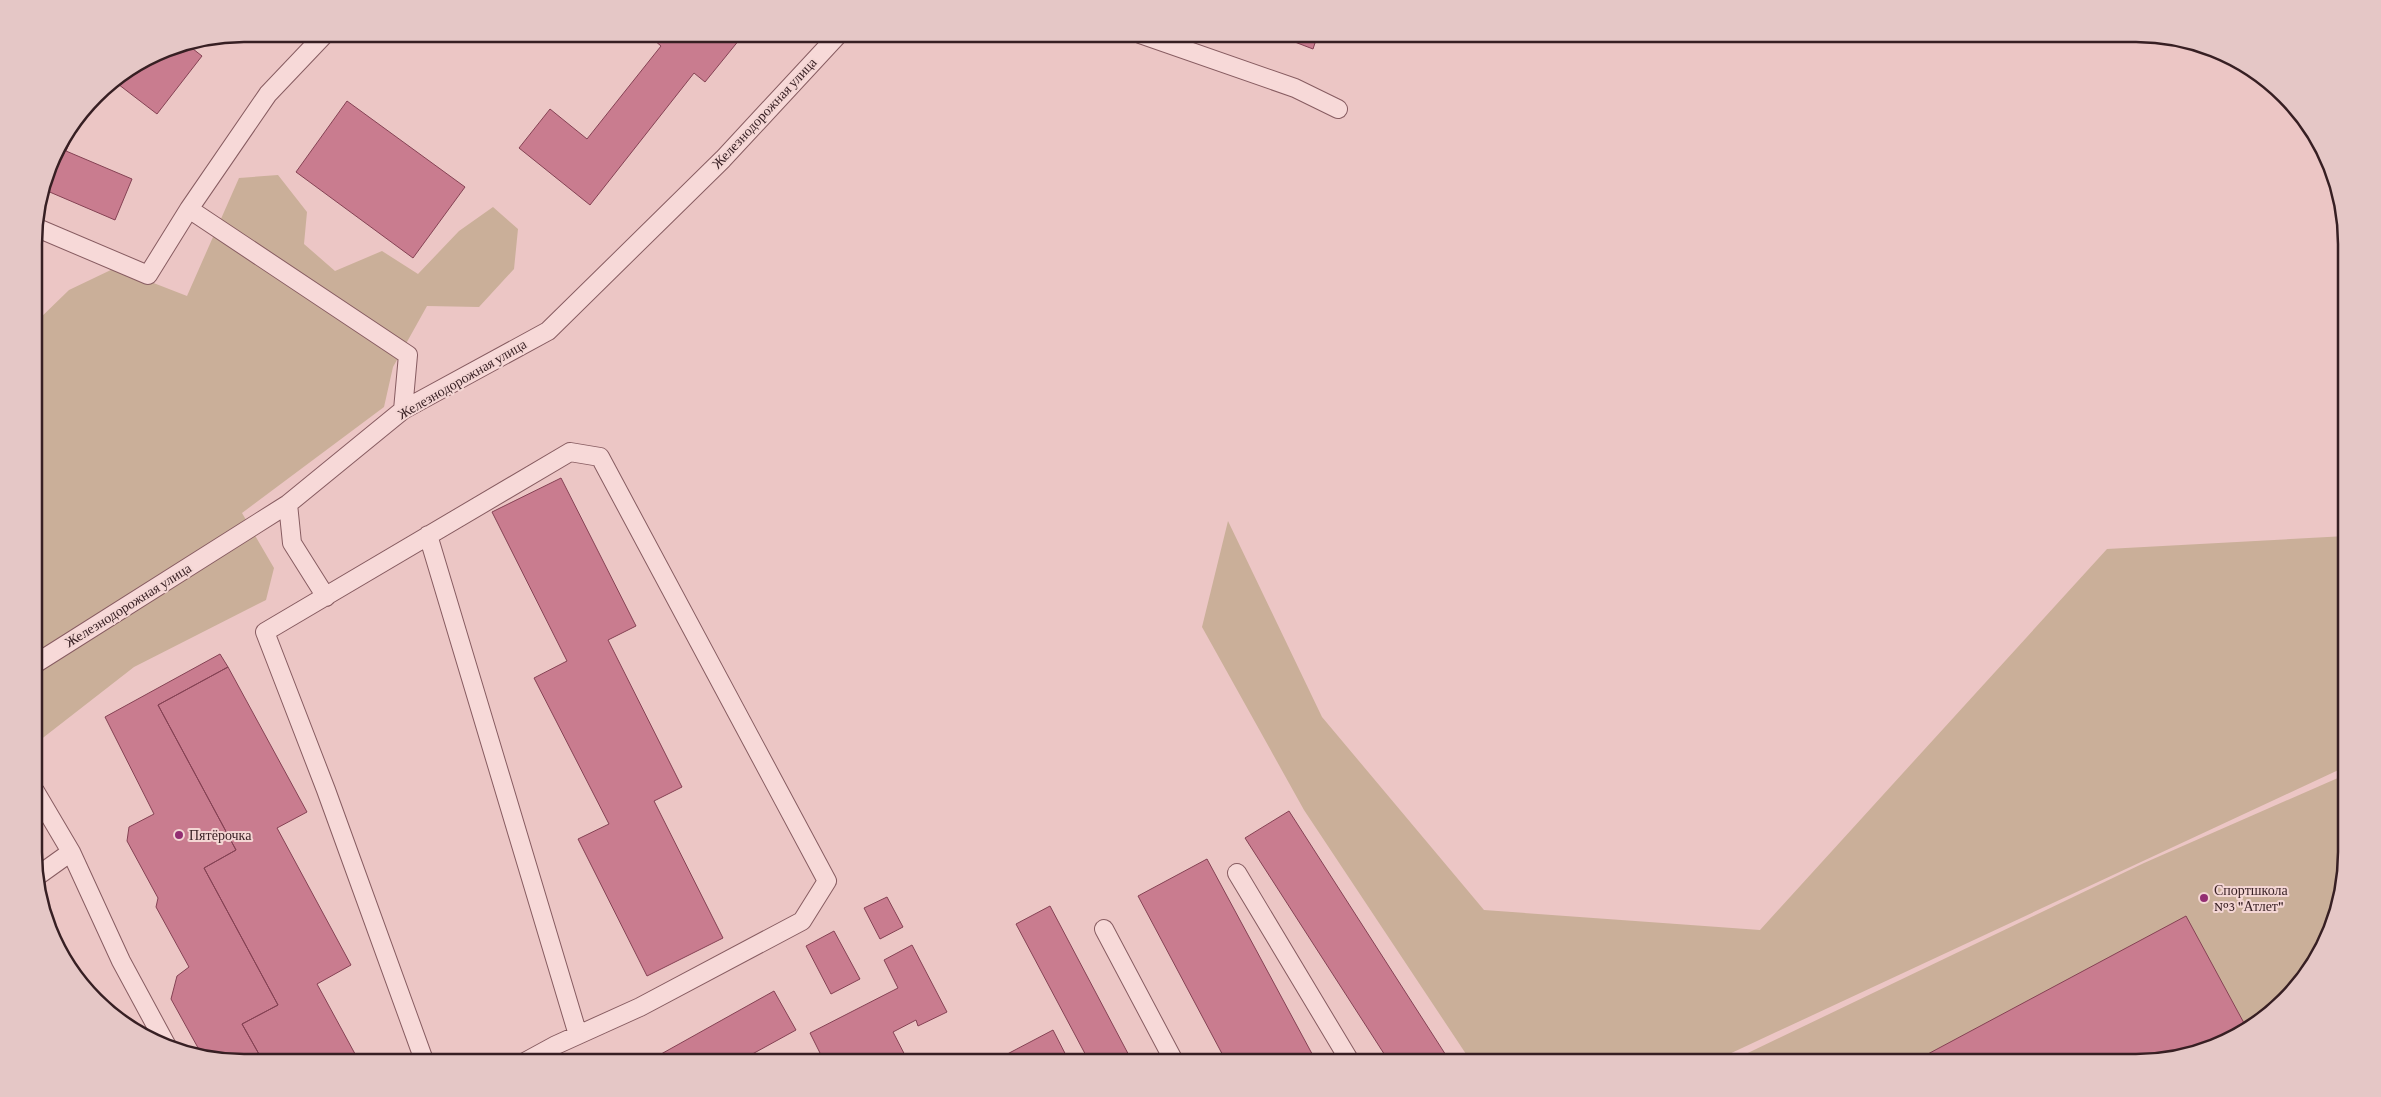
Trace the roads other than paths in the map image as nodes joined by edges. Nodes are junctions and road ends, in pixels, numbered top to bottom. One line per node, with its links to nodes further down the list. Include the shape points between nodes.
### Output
1 (317, 42): 5 (lane, via 268,94)
2 (832, 42): 7 (lane, Железнодорожная улица, via 723,158 548,331)
3 (1163, 42): 4 (lane, via 1295,88)
4 (1338, 109)
5 (189, 209): 6 (lane, via 148,275); 7 (lane, via 408,356)
6 (43, 230)
7 (403, 410): 8 (lane, Железнодорожная улица)
8 (288, 504): 10 (lane, via 292,543); 11 (lane, Железнодорожная улица)
9 (428, 536): 10 (lane); 17 (lane); 17 (lane, via 570,452 600,457 827,881 802,921 640,1007)
10 (326, 597): 19 (lane, via 265,632)
11 (42, 660)
12 (42, 803): 13 (lane)
13 (71, 852): 14 (lane); 18 (lane, via 121,962)
14 (43, 872)
15 (1237, 873): 22 (lane)
16 (1104, 929): 21 (lane)
17 (578, 1035): 20 (lane)
18 (162, 1037)
19 (423, 1055)
20 (539, 1055)
21 (1172, 1055)
22 (1346, 1055)

